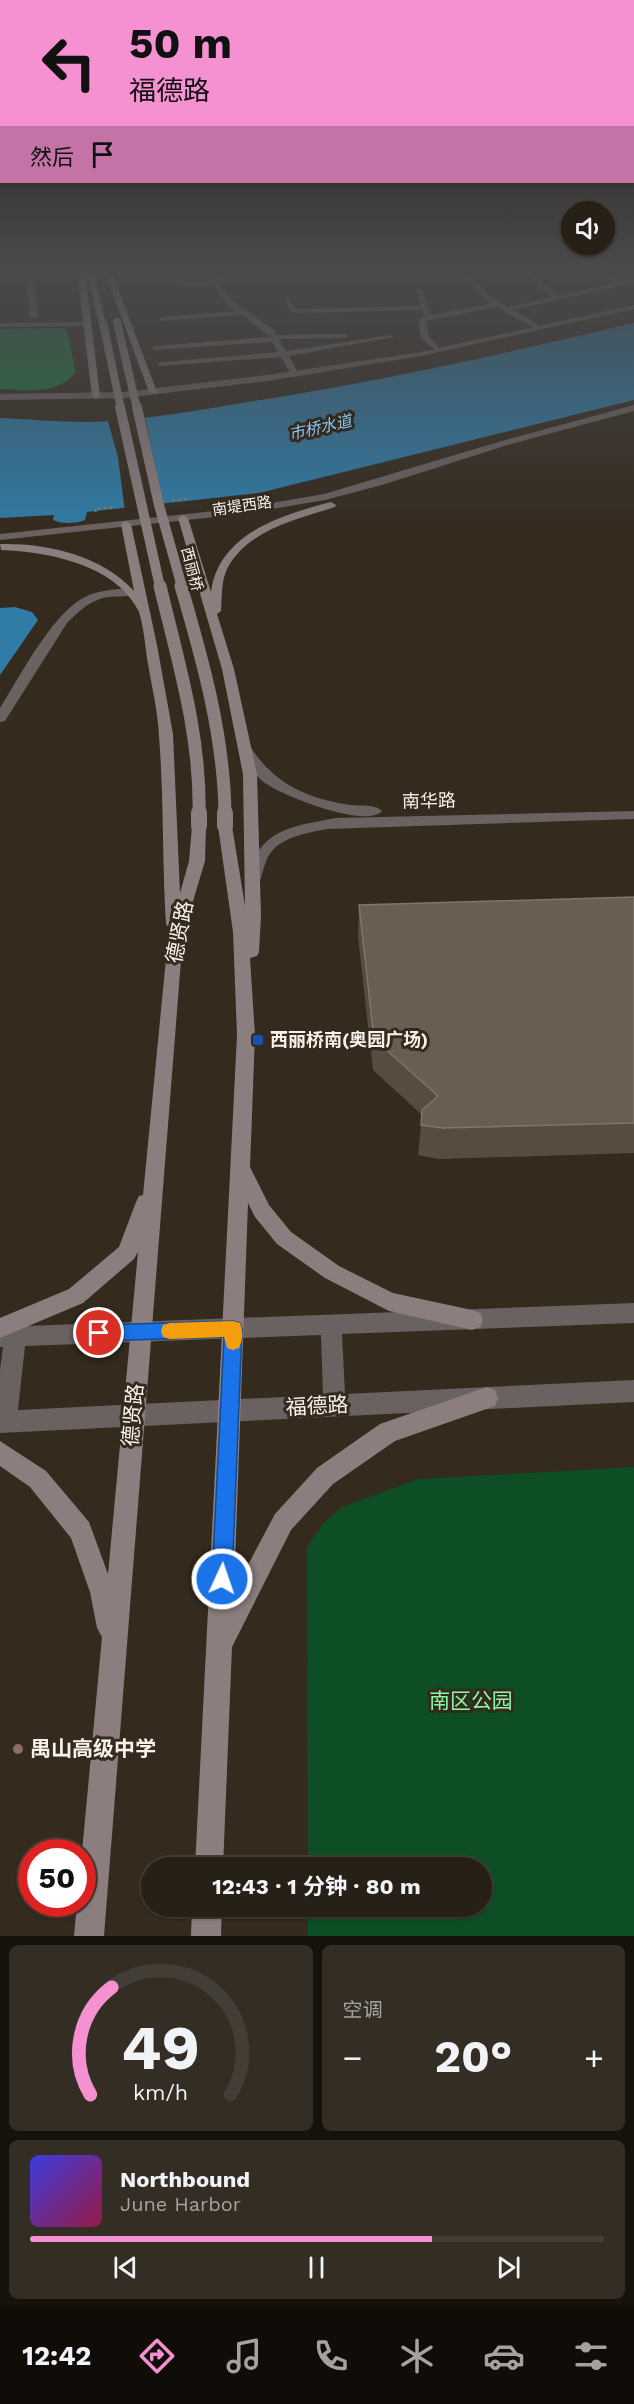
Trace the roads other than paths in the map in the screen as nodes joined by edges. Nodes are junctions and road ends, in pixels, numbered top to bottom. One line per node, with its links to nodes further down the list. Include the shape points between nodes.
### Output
1 (91, 357): 10 (main road)
2 (110, 357): 28 (main road, 西丽桥, bridge, via 196,740)
3 (125, 357): 31 (main road, 西丽桥, bridge, via 219,738 225,780 225,825 241,932)
4 (140, 357): 11 (main road)
5 (243, 357): 8 (street)
6 (286, 357): 9 (street)
7 (394, 357): 9 (street)
8 (162, 364)
9 (295, 374): 11 (street)
10 (94, 386): 12 (street); 13 (main road)
11 (153, 392): 13 (street)
12 (63, 396): 13 (street); 14 (street)
13 (96, 396)
14 (0, 397)
15 (634, 408): 16 (street, 南堤西路)
16 (478, 450): 17 (street, 南堤西路, via 429,478); 18 (street, 南堤西路, via 325,497)
17 (331, 505): 18 (street, 南堤西路, via 248,521); 23 (main road, via 260,531 231,554 221,570)
18 (185, 523): 19 (street, 南堤西路); 23 (main road)
19 (128, 529): 20 (street, 南堤西路); 22 (main road)
20 (0, 545): 21 (main road, via 86,561)
21 (130, 592): 22 (main road); 24 (street, via 94,596 74,608)
22 (145, 613): 30 (main road, via 166,743)
23 (214, 623): 25 (main road)
24 (0, 718)
25 (246, 751): 26 (street, 南华路, via 272,782 287,790 360,811); 29 (main road)
26 (634, 805)
27 (634, 815): 29 (street, 南华路, via 336,823 293,834 265,849)
28 (199, 826): 30 (main road, 德贤路, via 197,861)
29 (252, 882): 31 (main road)
30 (175, 935): 33 (main road, 德贤路)
31 (246, 1035): 32 (main road)
32 (240, 1168): 35 (main road, via 262,1211 284,1238 333,1272 389,1302); 37 (main road)
33 (153, 1182): 38 (main road, 德贤路); 39 (main road, via 127,1253 76,1296)
34 (634, 1313): 35 (street)
35 (472, 1320): 36 (street)
36 (331, 1325): 37 (street); 42 (street)
37 (233, 1329): 38 (street); 43 (main road)
38 (141, 1332): 39 (street); 44 (main road, 德贤路)
39 (5, 1334): 45 (street)
40 (634, 1391): 41 (street, 福德路)
41 (488, 1398): 42 (street, 福德路); 48 (main road, via 388,1432 325,1476 283,1522)
42 (334, 1406): 43 (street, 福德路)
43 (229, 1410): 44 (street, 福德路); 48 (main road)
44 (133, 1415): 45 (street, 福德路); 47 (main road, 德贤路)
45 (3, 1422)
46 (0, 1452): 47 (main road, via 38,1479 80,1531 102,1592)
47 (114, 1643): 51 (main road, 德贤路)
48 (219, 1645): 49 (main road)
49 (209, 1857)
50 (207, 1917): 52 (main road)
51 (89, 1936)
52 (206, 1936)

